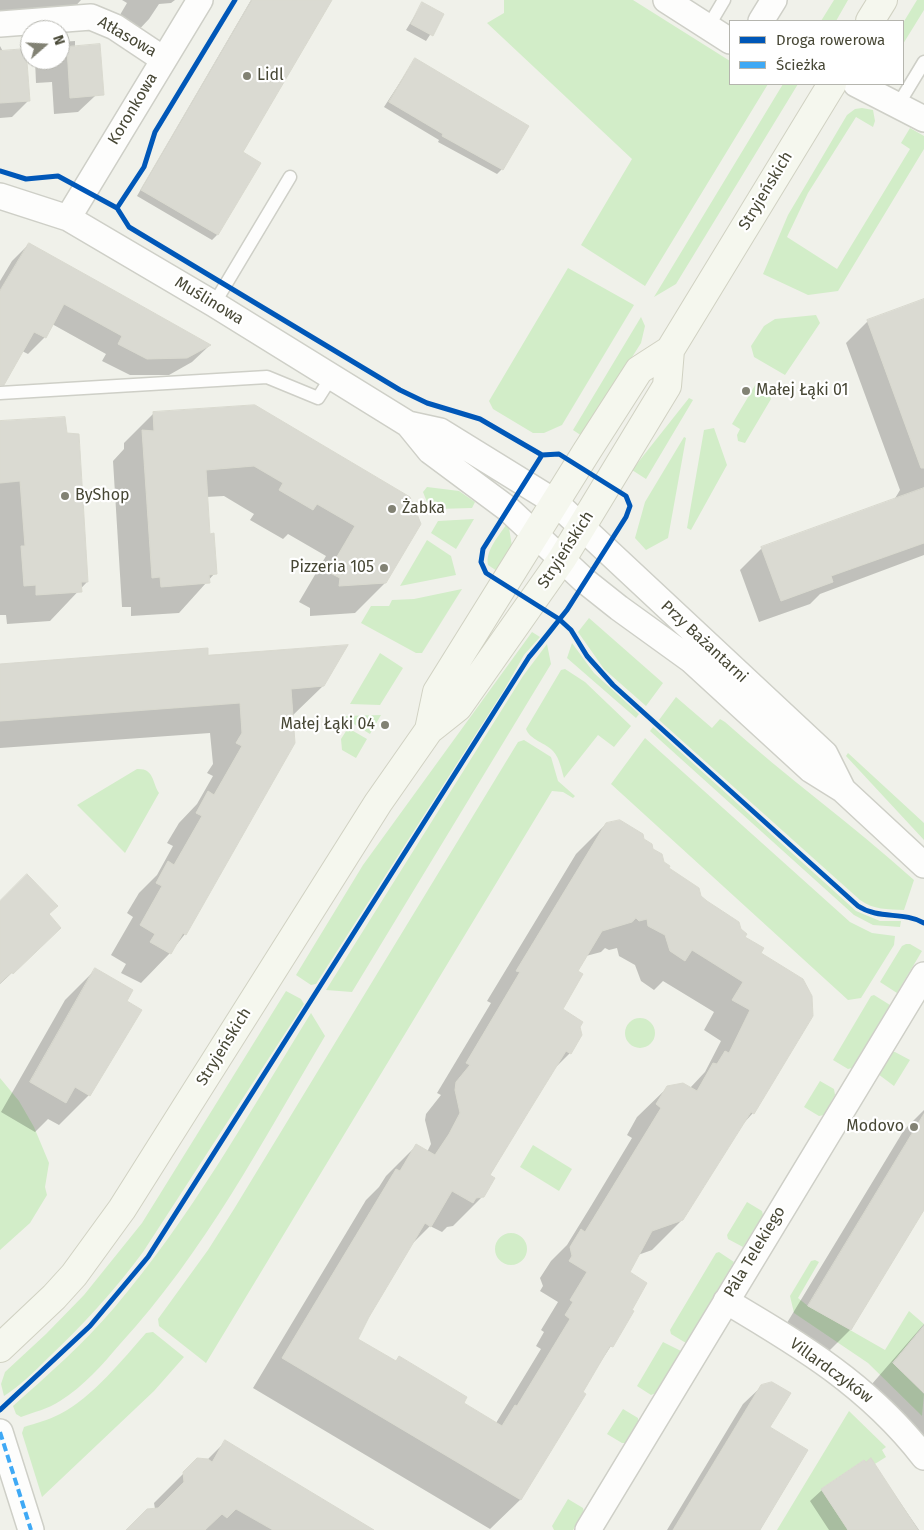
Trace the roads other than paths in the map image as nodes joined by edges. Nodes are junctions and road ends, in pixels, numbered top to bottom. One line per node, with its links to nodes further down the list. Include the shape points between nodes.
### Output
1 (200, 0): 11 (street, Koronkowa)
2 (666, 0): 9 (street)
3 (724, 0): 9 (lane)
4 (774, 0): 6 (street)
5 (883, 0): 7 (street)
6 (762, 20)
7 (871, 20)
8 (0, 24): 11 (street, Atłasowa, via 91,17 116,27)
9 (708, 27): 10 (street)
10 (729, 40)
11 (163, 59): 19 (street, Koronkowa)
12 (924, 62): 15 (lane)
13 (831, 85): 21 (street, Stryjeńskich)
14 (858, 85): 15 (street)
15 (898, 105): 16 (street)
16 (924, 119)
17 (290, 177): 20 (lane)
18 (0, 196): 19 (street, Muślinowa)
19 (68, 218): 20 (street, Muślinowa)
20 (214, 304): 22 (street, Muślinowa)
21 (670, 350): 25 (street, Stryjeńskich, via 639,370); 26 (street, Stryjeńskich, via 667,386)
22 (332, 376): 23 (lane, via 318,398 267,377); 24 (street, Muślinowa)
23 (0, 393)
24 (408, 424): 25 (street, Muślinowa, via 440,431); 27 (street, Muślinowa, via 430,451 483,488)
25 (555, 502): 26 (street, Przy Bażantarni); 27 (street, Stryjeńskich)
26 (582, 527): 28 (street, Stryjeńskich); 30 (street, Przy Bażantarni, via 825,754)
27 (536, 533): 28 (street, Przy Bażantarni); 29 (street, Stryjeńskich, via 437,692)
28 (562, 559): 29 (street, Stryjeńskich, via 458,707); 30 (street, Przy Bażantarni, via 619,608 691,660 811,770)
29 (429, 730): 34 (street, Stryjeńskich, via 336,868 122,1209 67,1282)
30 (843, 790): 31 (street, Przy Bażantarni)
31 (924, 865)
32 (924, 975): 33 (street, Pála Telekiego)
33 (726, 1301): 36 (street, Villardczyków, via 848,1379 885,1412); 38 (street, Pála Telekiego)
34 (0, 1348)
35 (0, 1432): 37 (street)
36 (924, 1457)
37 (31, 1530)
38 (588, 1530)

